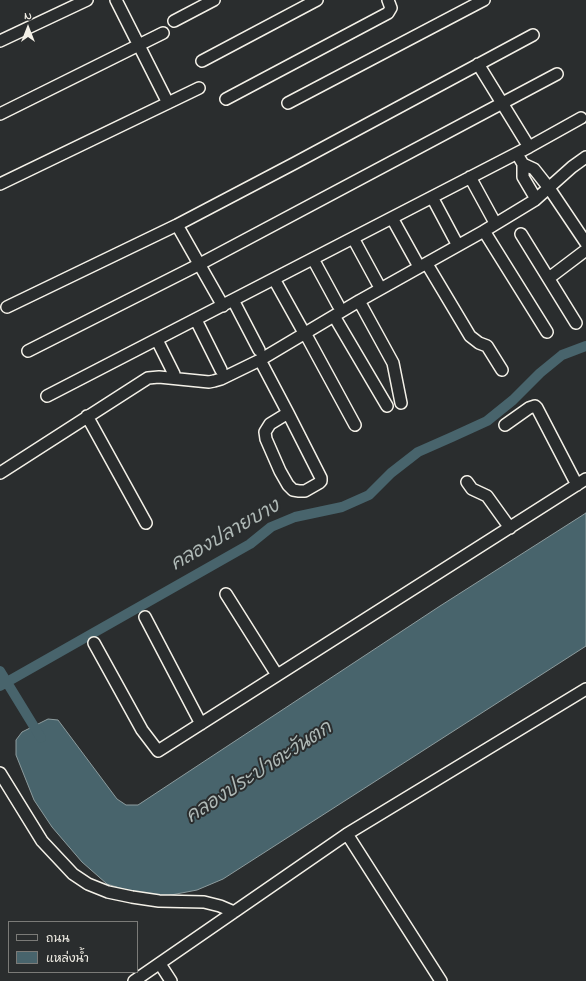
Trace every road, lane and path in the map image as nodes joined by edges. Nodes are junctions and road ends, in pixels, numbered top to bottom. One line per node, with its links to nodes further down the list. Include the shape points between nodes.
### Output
1 (87, 0): 10 (street)
2 (116, 0): 11 (street)
3 (214, 0): 7 (street)
4 (317, 0): 12 (street)
5 (388, 0): 16 (street, via 391,8 388,13)
6 (484, 0): 18 (street)
7 (174, 21)
8 (163, 33): 11 (street)
9 (534, 34): 13 (street)
10 (0, 42)
11 (139, 45): 17 (street); 20 (street)
12 (202, 61)
13 (478, 64): 19 (street); 33 (street)
14 (557, 74): 19 (street)
15 (199, 88): 17 (street)
16 (226, 99)
17 (168, 103): 27 (street)
18 (288, 103)
19 (503, 104): 22 (street); 42 (street)
20 (0, 114)
21 (581, 118): 22 (street)
22 (529, 147): 23 (street)
23 (517, 153): 25 (street); 26 (street)
24 (586, 156): 28 (street)
25 (523, 164): 28 (street, via 534,169); 30 (street, via 523,177)
26 (470, 177): 29 (street); 32 (street)
27 (0, 184)
28 (549, 188): 30 (street); 38 (street)
29 (432, 197): 31 (street); 37 (street)
30 (536, 199): 34 (street)
31 (392, 218): 36 (street); 41 (street)
32 (494, 221)
33 (177, 225): 42 (street); 50 (street)
34 (484, 231): 41 (street); 55 (street)
35 (521, 234): 43 (street)
36 (353, 238): 40 (street); 45 (street)
37 (456, 242)
38 (586, 243)
39 (586, 250): 43 (street)
40 (313, 259): 44 (street); 48 (street)
41 (422, 263): 47 (street); 60 (street, via 470,336 487,346)
42 (200, 264): 49 (street); 57 (street)
43 (549, 278): 53 (street)
44 (274, 279): 46 (street); 54 (street)
45 (378, 284)
46 (233, 300): 49 (street); 58 (street)
47 (359, 301): 51 (street); 63 (street, via 393,363)
48 (338, 304)
49 (223, 306): 52 (street)
50 (7, 307)
51 (334, 316): 54 (street); 64 (street)
52 (196, 320): 56 (street); 59 (street)
53 (576, 323)
54 (304, 332): 58 (street); 67 (street)
55 (546, 332)
56 (157, 340): 61 (street); 62 (street)
57 (28, 351)
58 (259, 355): 65 (street); 66 (street, via 214,381 148,378)
59 (221, 370)
60 (502, 370)
61 (174, 374)
62 (47, 396)
63 (401, 403)
64 (387, 406)
65 (288, 413): 65 (street, via 270,424 265,432 266,440 288,485 293,490 305,491 322,481)
66 (87, 416): 69 (street); 72 (street)
67 (355, 425)
68 (505, 425): 71 (street, via 529,408 537,408)
69 (0, 473)
70 (467, 482): 73 (street, via 472,489 486,496)
71 (581, 482): 73 (street)
72 (146, 524)
73 (510, 528): 77 (street)
74 (226, 594): 77 (street)
75 (145, 617): 79 (street)
76 (94, 643): 79 (street, via 142,730 158,751)
77 (277, 675): 79 (street)
78 (586, 689): 81 (street)
79 (201, 724)
80 (0, 773): 82 (street, via 42,841 73,874 88,884 108,892 132,897 204,902)
81 (347, 834): 82 (street); 86 (street)
82 (234, 912): 83 (street)
83 (160, 964): 84 (street); 85 (street)
84 (134, 981)
85 (171, 981)
86 (441, 981)

